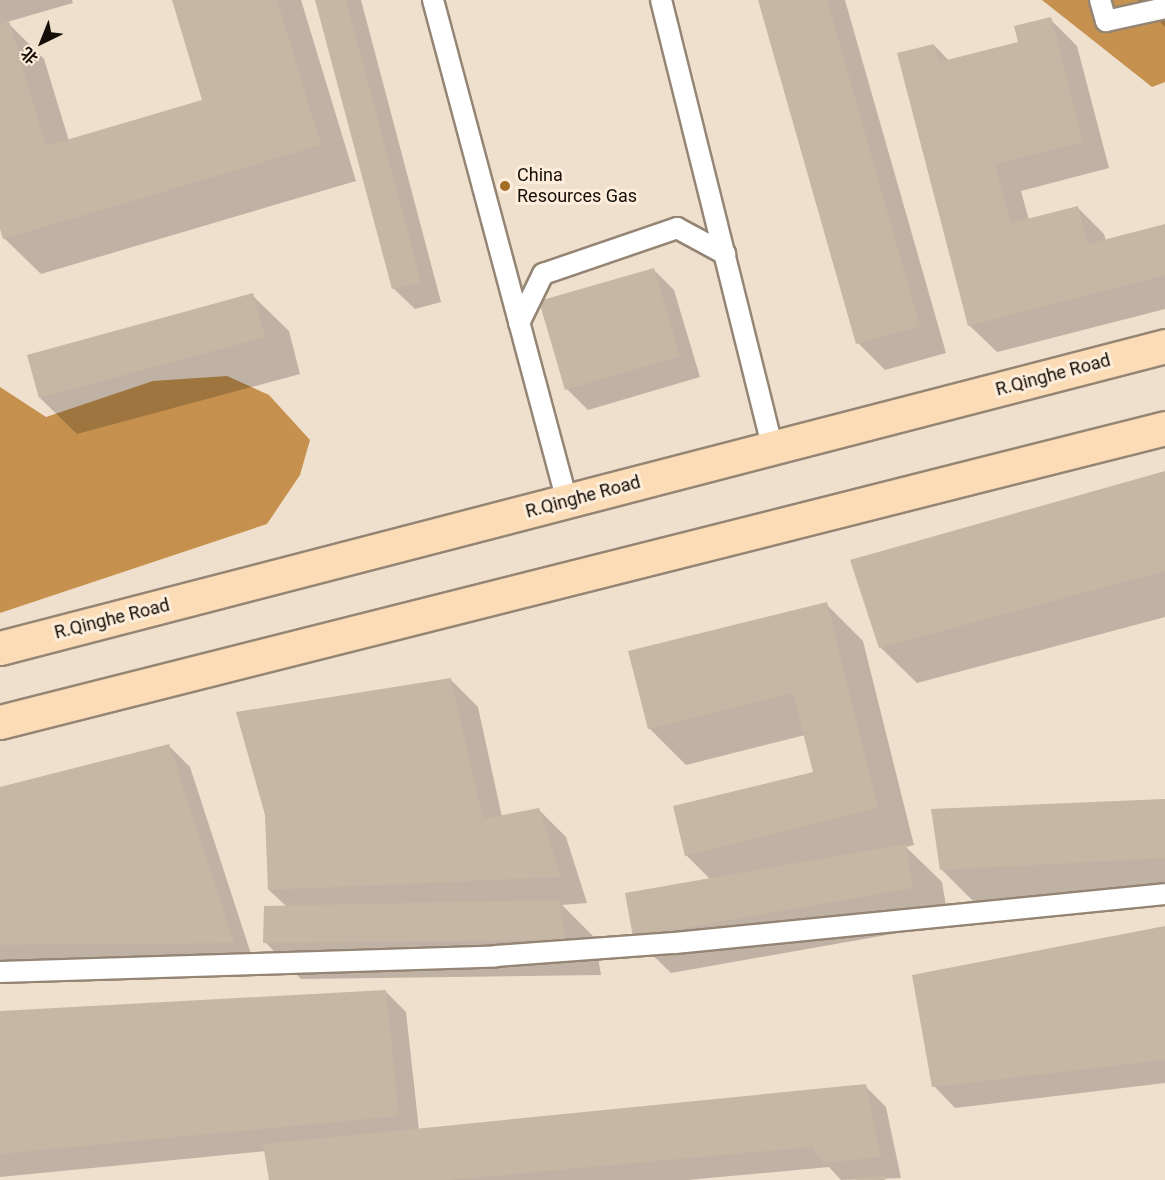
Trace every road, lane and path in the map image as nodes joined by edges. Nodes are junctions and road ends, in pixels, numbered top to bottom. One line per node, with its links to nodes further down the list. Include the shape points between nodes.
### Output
1 (433, 0): 6 (lane)
2 (661, 0): 5 (lane)
3 (1100, 0): 4 (lane, via 1106,21)
4 (1165, 8)
5 (725, 254): 6 (lane, via 678,228 543,274); 9 (lane)
6 (519, 323): 10 (lane)
7 (1165, 346): 9 (main road, R.Qinghe Road)
8 (1165, 428): 12 (main road)
9 (773, 448): 10 (main road, R.Qinghe Road)
10 (567, 501): 11 (main road, R.Qinghe Road)
11 (0, 648)
12 (0, 722)
13 (1165, 894): 14 (lane, via 507,956)
14 (0, 972)

